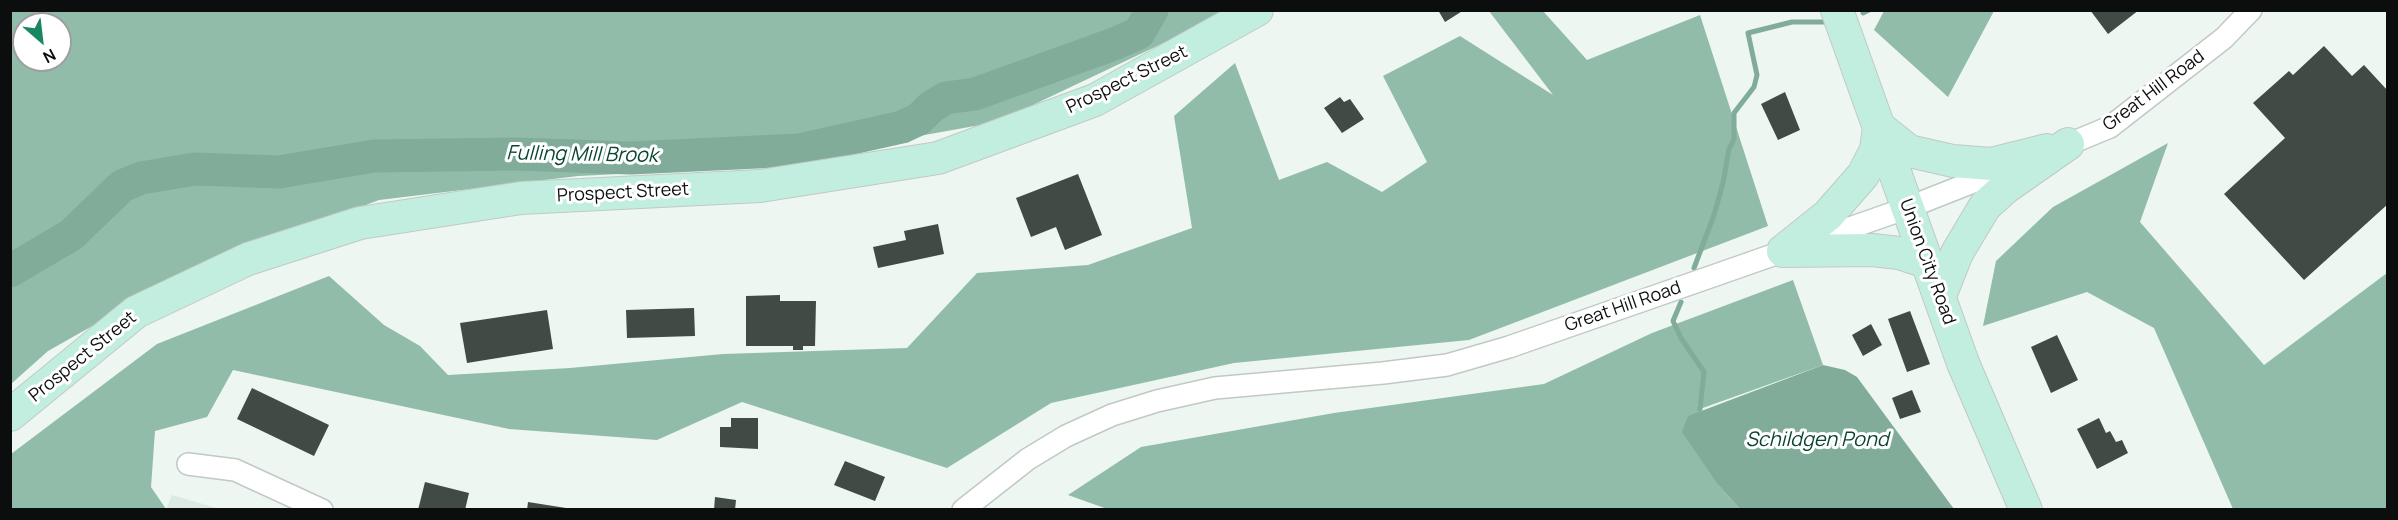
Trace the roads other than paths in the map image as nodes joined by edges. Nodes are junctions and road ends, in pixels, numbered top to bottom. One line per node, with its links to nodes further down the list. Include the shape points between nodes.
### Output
1 (1257, 10): 10 (main road, Prospect Street, via 1095,100 938,158 760,186 521,198 360,223 248,259 136,312)
2 (1837, 10): 4 (main road, Union City Road)
3 (2251, 10): 5 (street, Great Hill Road, via 2224,38 2110,127)
4 (1879, 127): 5 (main road, via 1909,151 1953,161 1991,164); 6 (main road, Union City Road); 7 (main road, via 1876,150 1863,175 1828,215)
5 (2068, 144): 6 (street, Great Hill Road); 9 (main road, via 1985,206 1957,253)
6 (1907, 208): 7 (street, Great Hill Road); 8 (main road, Union City Road)
7 (1783, 251): 8 (main road, via 1872,250); 13 (street, Great Hill Road, via 1447,365 1215,388 1156,401 1066,436 1028,459)
8 (1927, 262): 9 (main road, Union City Road)
9 (1940, 296): 14 (main road, Union City Road, via 1977,398)
10 (10, 415)
11 (188, 464): 12 (street, via 235,470)
12 (322, 510)
13 (963, 510)
14 (2026, 510)

